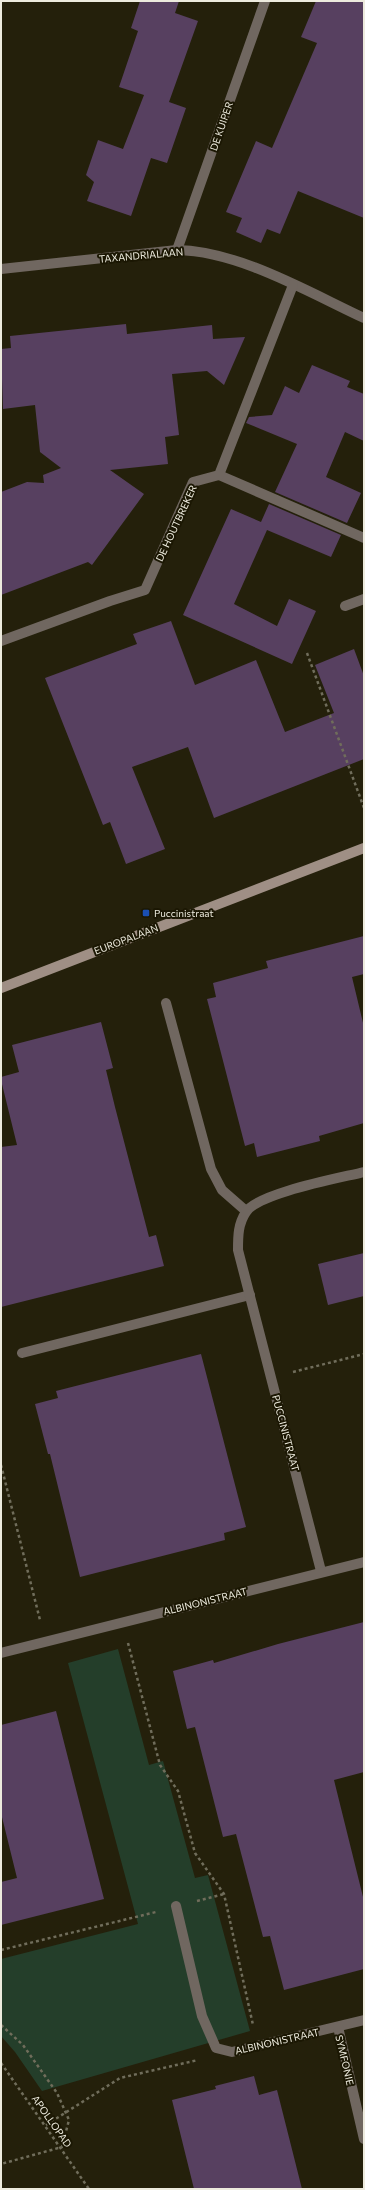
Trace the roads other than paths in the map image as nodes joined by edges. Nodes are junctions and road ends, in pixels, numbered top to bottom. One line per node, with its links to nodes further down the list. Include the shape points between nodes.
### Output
1 (265, 1): 2 (street, DE KUIPER)
2 (177, 250): 3 (street, TAXANDRIALAAN); 4 (street, TAXANDRIALAAN, via 200,251 236,261)
3 (1, 269)
4 (293, 285): 5 (street, TAXANDRIALAAN); 6 (street)
5 (364, 318)
6 (218, 475): 7 (street); 10 (street, DE HOUTBREKER, via 193,482 145,590)
7 (364, 538)
8 (364, 599): 9 (street)
9 (345, 606)
10 (1, 641)
11 (364, 848): 12 (street, EUROPALAAN)
12 (1, 988)
13 (166, 1003): 15 (street, via 211,1169 222,1190)
14 (364, 1172): 15 (street, via 280,1193 261,1200)
15 (246, 1211): 16 (street, PUCCINISTRAAT, via 238,1232 238,1250)
16 (250, 1295): 17 (street); 19 (street, PUCCINISTRAAT)
17 (22, 1353)
18 (364, 1562): 19 (street, ALBINONISTRAAT)
19 (322, 1571): 20 (street, ALBINONISTRAAT)
20 (1, 1653)
21 (176, 1906): 23 (street, ALBINONISTRAAT, via 202,2016 216,2048 232,2052)
22 (364, 2020): 23 (street, ALBINONISTRAAT)
23 (338, 2027): 24 (street, SYMFONIE)
24 (364, 2139)

